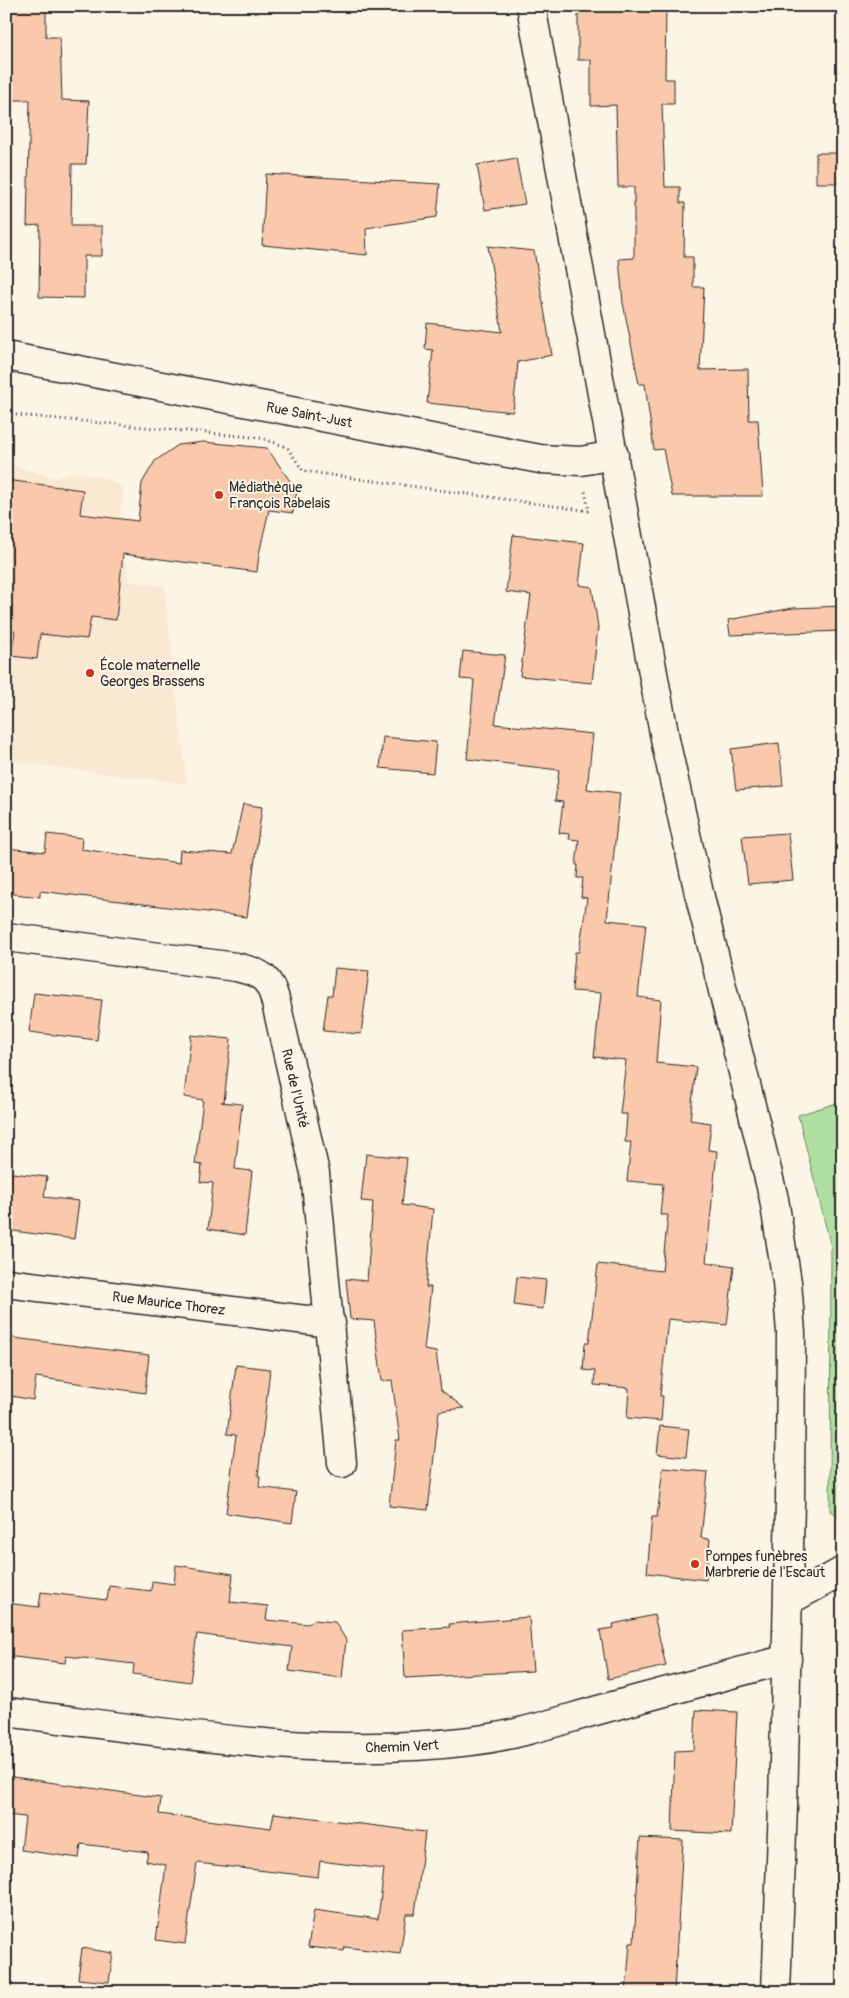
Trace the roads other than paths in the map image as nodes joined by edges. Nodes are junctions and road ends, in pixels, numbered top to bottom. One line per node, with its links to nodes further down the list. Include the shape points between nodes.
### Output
1 (531, 6): 3 (street)
2 (7, 354): 3 (street, Rue Saint-Just, via 540,459 580,461)
3 (614, 455): 9 (street, via 666,744 774,1199 788,1282 792,1333)
4 (6, 937): 6 (street, Rue de l'Unité, via 236,966 268,980 312,1156)
5 (6, 1283): 6 (street, Rue Maurice Thorez)
6 (331, 1324): 7 (street, Rue de l'Unité)
7 (342, 1463)
8 (843, 1570): 9 (street)
9 (788, 1601): 10 (street)
10 (787, 1659): 11 (street, Chemin Vert, via 526,1730 471,1741 434,1744 274,1743); 12 (street)
11 (6, 1712)
12 (776, 1992)

